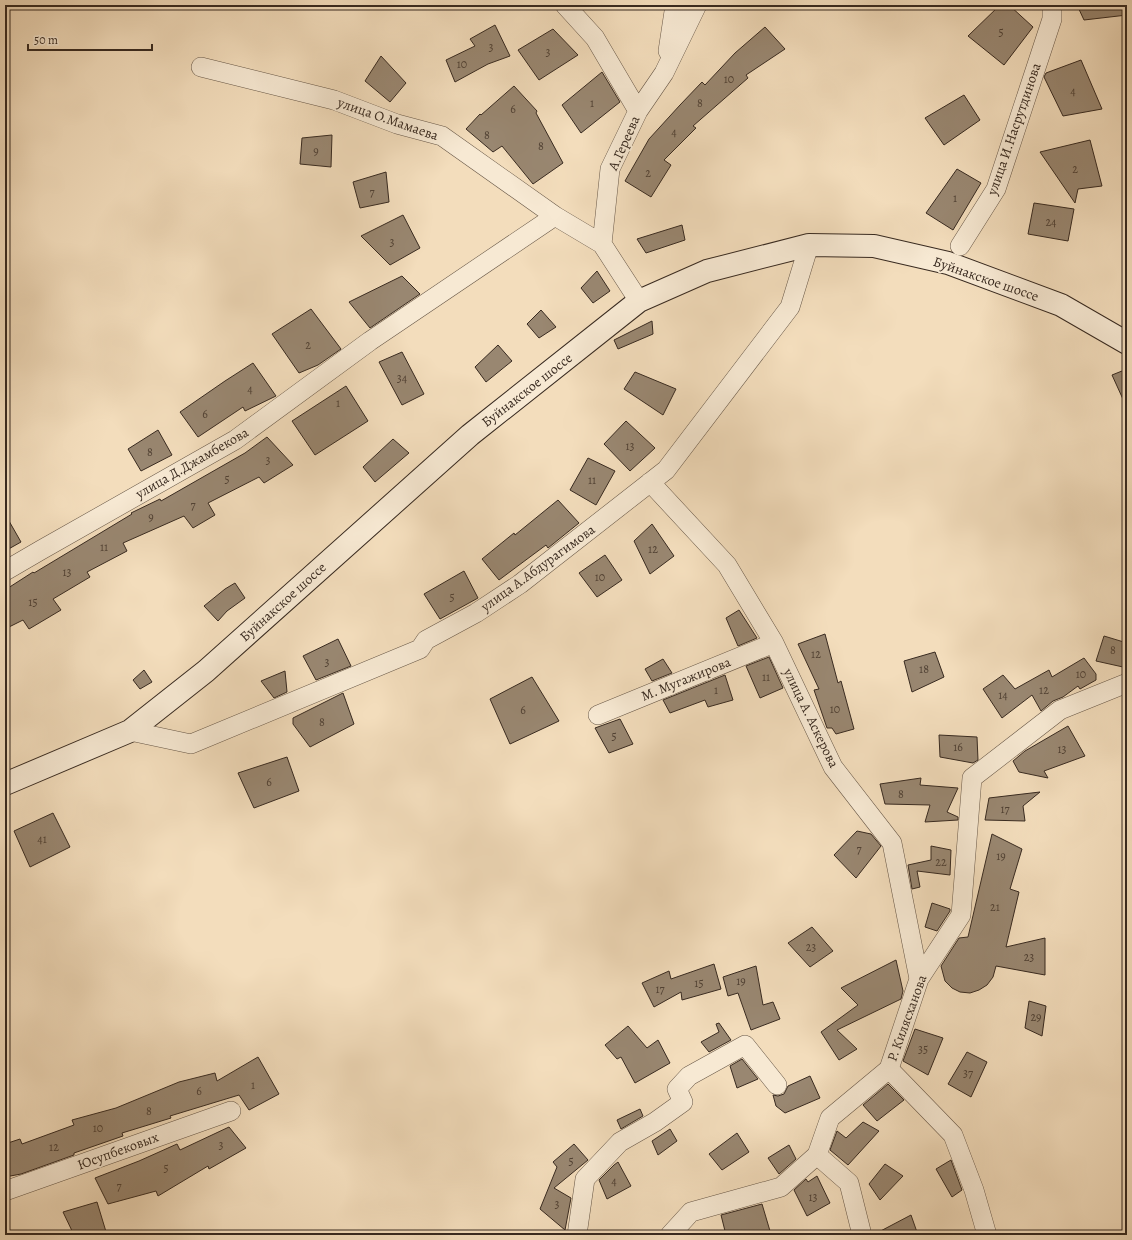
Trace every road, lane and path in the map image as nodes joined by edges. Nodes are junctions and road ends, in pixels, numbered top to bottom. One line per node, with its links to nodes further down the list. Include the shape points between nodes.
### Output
1 (565, 5): 7 (street, via 595,38)
2 (675, 5): 6 (street)
3 (697, 5): 6 (street, A.Гереева)
4 (1052, 5): 11 (street, улица И.Насрутдинова, via 1052,20 996,189)
5 (201, 67): 8 (street, улица О.Мамаева, via 334,100 397,124 442,136)
6 (664, 73): 7 (street, A.Гереева)
7 (638, 111): 9 (street, A.Гереева, via 610,169)
8 (555, 216): 9 (street, улица О.Мамаева); 15 (street, улица Д.Джамбекова, via 370,341 235,440)
9 (602, 244): 12 (street)
10 (810, 245): 12 (main road, Буйнакское шоссе, via 708,271); 13 (main road, Буйнакское шоссе, via 874,246 948,263 1061,305); 14 (street, улица А.Абдурагимова, via 790,307 666,470)
11 (960, 246)
12 (639, 302): 19 (main road, Буйнакское шоссе, via 470,435 206,671)
13 (1127, 343)
14 (650, 482): 16 (street, улица А. Аскерова, via 727,565); 19 (street, улица А.Абдурагимова, via 520,584 476,613 426,640 420,649 191,744)
15 (5, 571)
16 (774, 642): 18 (street, М. Мугажирова); 21 (street, улица А. Аскерова, via 833,768 892,843)
17 (1127, 683): 21 (street, Р. Килясханова, via 1060,710 972,778 961,915)
18 (598, 715)
19 (130, 731): 20 (main road, Буйнакское шоссе)
20 (5, 784)
21 (919, 979): 22 (street, Р. Килясханова)
22 (889, 1069): 25 (street, Р. Килясханова, via 830,1118); 30 (street, via 953,1135 974,1190)
23 (777, 1085): 27 (street, via 745,1044 688,1076 677,1089 683,1102 620,1142 585,1179)
24 (231, 1111): 26 (street, Юсупбековых)
25 (817, 1155): 28 (street, Р. Килясханова, via 781,1187 691,1212); 29 (street, via 848,1183)
26 (5, 1191)
27 (576, 1235)
28 (670, 1235)
29 (862, 1235)
30 (987, 1235)

